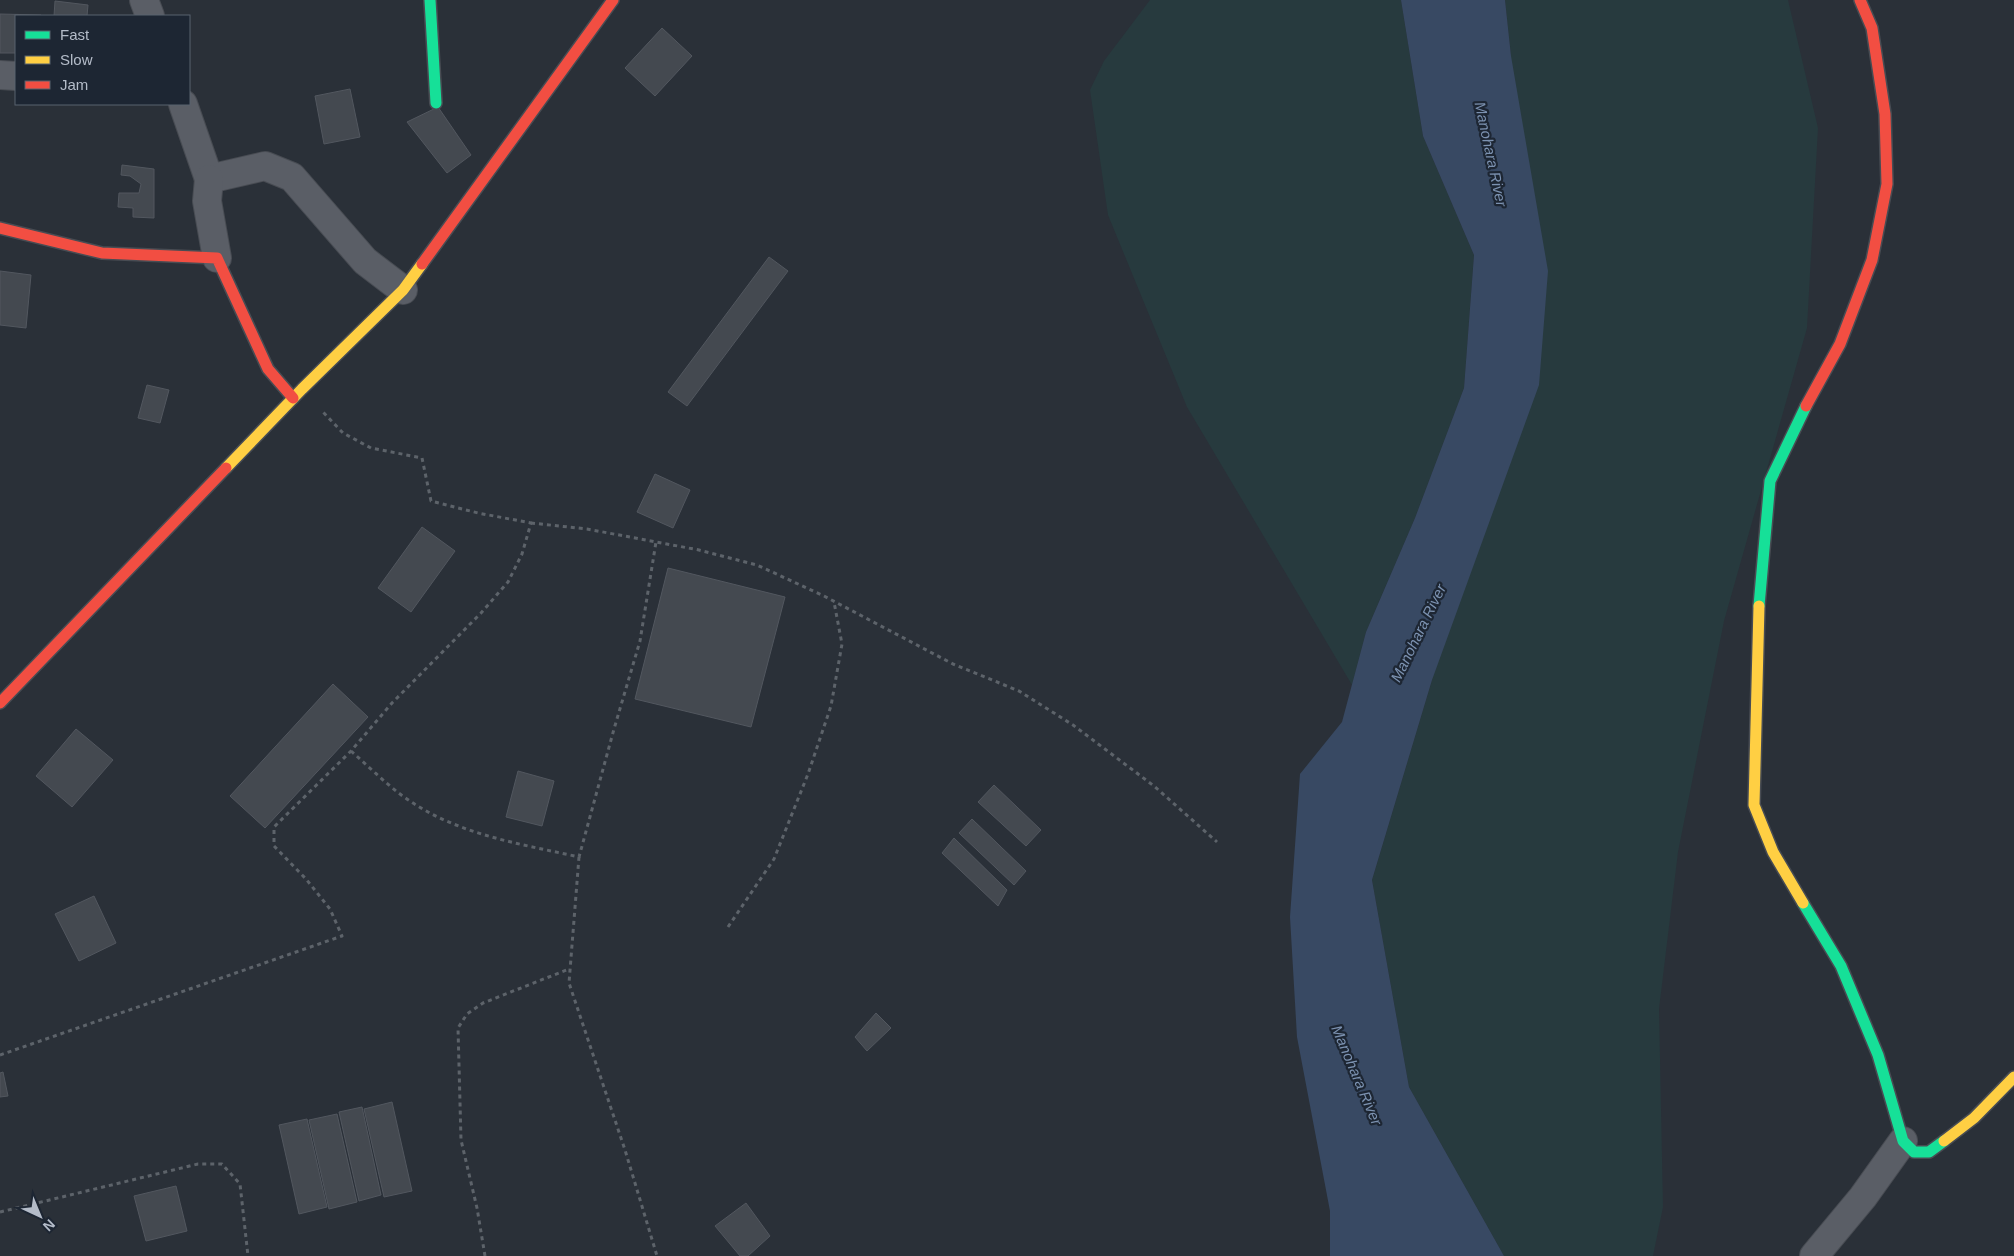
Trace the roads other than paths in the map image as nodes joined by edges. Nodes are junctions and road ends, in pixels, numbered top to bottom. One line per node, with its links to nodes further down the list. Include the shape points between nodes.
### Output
1 (144, 0): 5 (street)
2 (430, 0): 8 (street)
3 (613, 0): 13 (street)
4 (1860, 0): 17 (street, via 1872,28 1885,114 1887,184 1872,260 1840,344 1809,399 1770,481 1759,586 1754,805 1773,852 1841,966 1878,1055)
5 (150, 15)
6 (0, 75): 7 (street)
7 (15, 76)
8 (436, 103)
9 (183, 105): 10 (street)
10 (209, 178): 12 (street, via 208,201); 13 (street, via 265,166 292,177 364,261)
11 (0, 228): 12 (street, via 102,253)
12 (217, 258): 14 (street, via 268,369)
13 (402, 290): 14 (street)
14 (293, 398): 15 (street)
15 (0, 703)
16 (2014, 1077): 17 (street, via 1974,1118 1929,1152 1914,1152)
17 (1903, 1141): 18 (street, via 1863,1197)
18 (1814, 1256)

